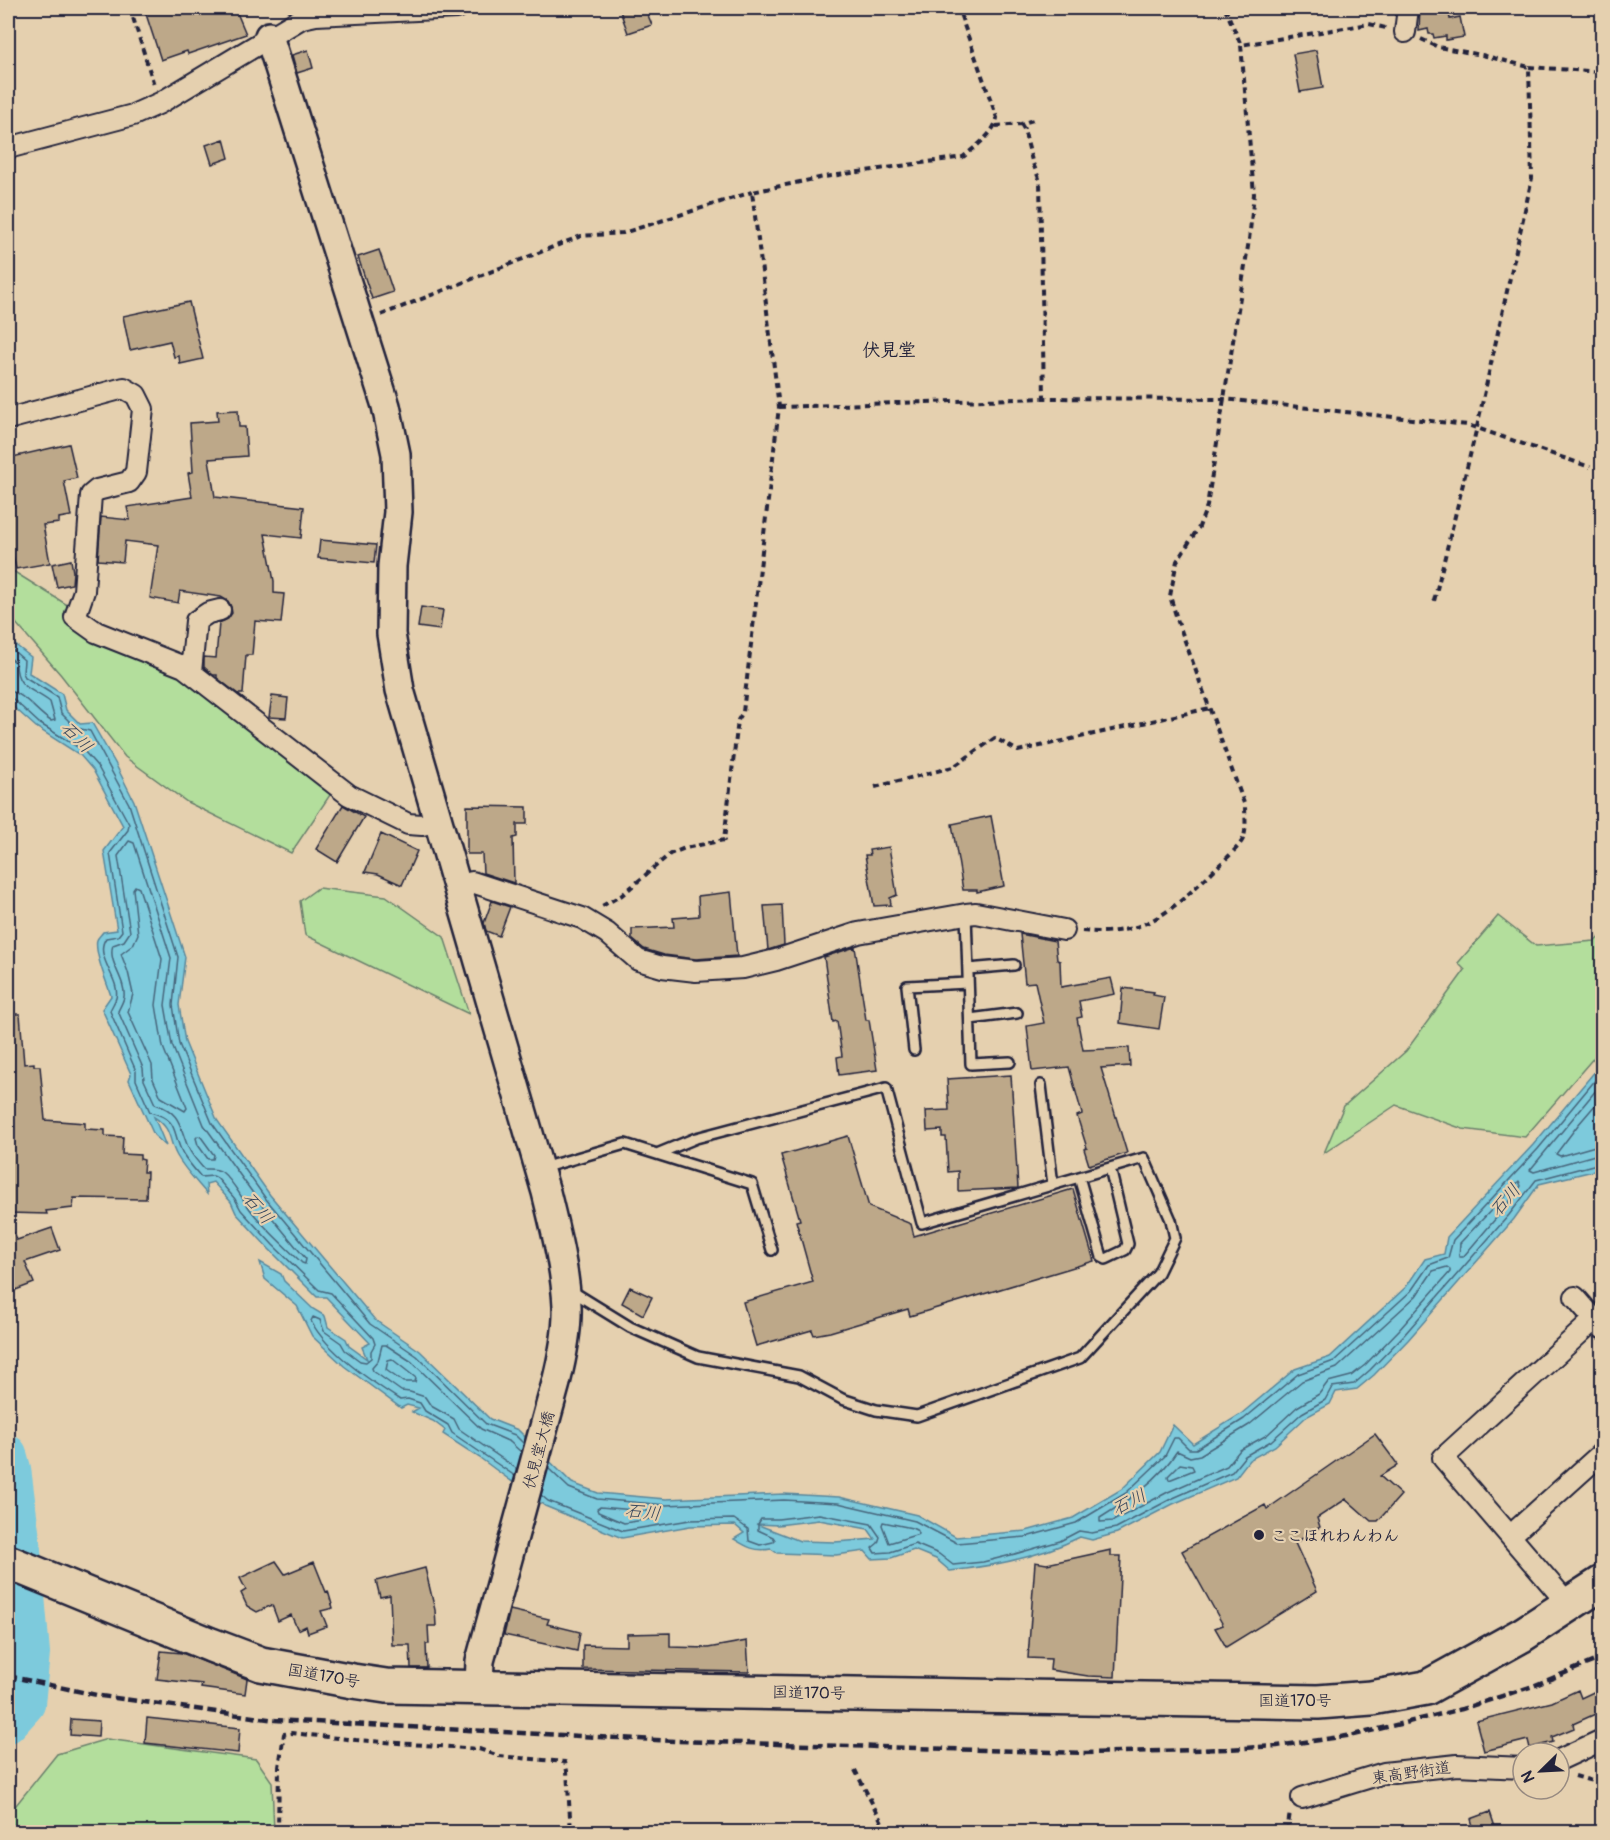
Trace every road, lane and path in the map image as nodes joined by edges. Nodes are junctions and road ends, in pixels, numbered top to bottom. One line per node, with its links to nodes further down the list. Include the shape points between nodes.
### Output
1 (130, 8): 11 (path)
2 (457, 8): 7 (street, via 316,15)
3 (958, 8): 14 (path, via 998,118)
4 (1225, 8): 8 (path)
5 (1408, 8): 6 (street)
6 (1405, 32): 8 (path, via 1369,24); 9 (path, via 1437,47)
7 (269, 36): 11 (street); 17 (street, 伏見堂大橋)
8 (1241, 45): 19 (path, via 1254,195)
9 (1529, 67): 10 (path); 22 (path, via 1532,178)
10 (1602, 72)
11 (160, 103): 15 (street, via 133,115)
12 (1033, 120): 13 (path)
13 (1021, 124): 14 (path); 18 (path, via 1040,182)
14 (996, 126): 16 (path, via 963,157 824,177)
15 (8, 148)
16 (752, 192): 17 (path, via 623,233 581,236); 20 (path)
17 (360, 323): 29 (street, 伏見堂大橋, via 386,406 396,454 398,512 391,634 400,690)
18 (1044, 398): 19 (path); 20 (path)
19 (1224, 399): 22 (path); 27 (path, via 1207,506 1199,527 1177,561 1170,596)
20 (779, 407): 32 (path, via 724,840 670,854 622,895)
21 (8, 419): 26 (street, via 124,388 136,395 143,409 136,472 129,482 91,495 84,591 75,617 96,632)
22 (1477, 426): 23 (path); 24 (path)
23 (1590, 467)
24 (1434, 601)
25 (220, 610): 26 (street, via 208,612 196,621)
26 (191, 672): 29 (street, via 349,795 408,824)
27 (1210, 708): 28 (path, via 1018,751 995,738 953,767); 33 (path, via 1245,807 1243,839 1180,903 1157,919 1122,930)
28 (875, 787)
29 (438, 821): 30 (street, 伏見堂大橋)
30 (457, 887): 32 (street, via 472,882); 44 (street, 伏見堂大橋)
31 (966, 914): 32 (street, via 858,933 743,968 696,971 638,960 607,933); 33 (street); 35 (lane)
32 (580, 917)
33 (1064, 930)
34 (1014, 965): 35 (lane)
35 (968, 969): 36 (lane)
36 (968, 982): 38 (lane); 39 (lane, via 907,986)
37 (1017, 1013): 38 (lane)
38 (970, 1019): 40 (lane, via 971,1064)
39 (914, 1050)
40 (1010, 1062)
41 (1041, 1084): 46 (lane)
42 (657, 1154): 44 (lane, via 625,1144); 46 (lane, via 696,1138 886,1088 922,1223); 47 (lane, via 752,1184)
43 (1110, 1168): 45 (lane); 45 (lane, via 1128,1244 1125,1250 1106,1258 1102,1257); 48 (lane, via 1144,1158 1175,1238 1158,1273 1080,1358 917,1416 876,1410 842,1399 799,1376 698,1357 630,1327 587,1299)
44 (540, 1169): 48 (street, 伏見堂大橋, via 561,1251)
45 (1079, 1177): 46 (lane)
46 (1053, 1185)
47 (772, 1250)
48 (566, 1297): 56 (street, 伏見堂大橋, via 563,1352 480,1661)
49 (1575, 1297): 50 (street)
50 (1599, 1324): 52 (street, via 1443,1458)
51 (1602, 1453): 52 (street)
52 (1510, 1536): 55 (street)
53 (20, 1567): 56 (highway, 国道170号, via 261,1664 386,1686)
54 (1602, 1583): 55 (highway, 国道170号)
55 (1569, 1605): 56 (highway, 国道170号, via 1426,1688 1371,1698 1318,1701)
56 (479, 1687)
57 (1602, 1740): 60 (street)
58 (479, 1741): 59 (path)
59 (479, 1749): 66 (path, via 284,1734); 67 (path, via 499,1756 565,1762)
60 (1571, 1760)
61 (1511, 1767): 65 (street, 東高野街道, via 1457,1765 1384,1773)
62 (855, 1770): 68 (path)
63 (1571, 1773): 64 (path)
64 (1602, 1784)
65 (1302, 1798)
66 (278, 1833)
67 (571, 1833)
68 (887, 1833)

